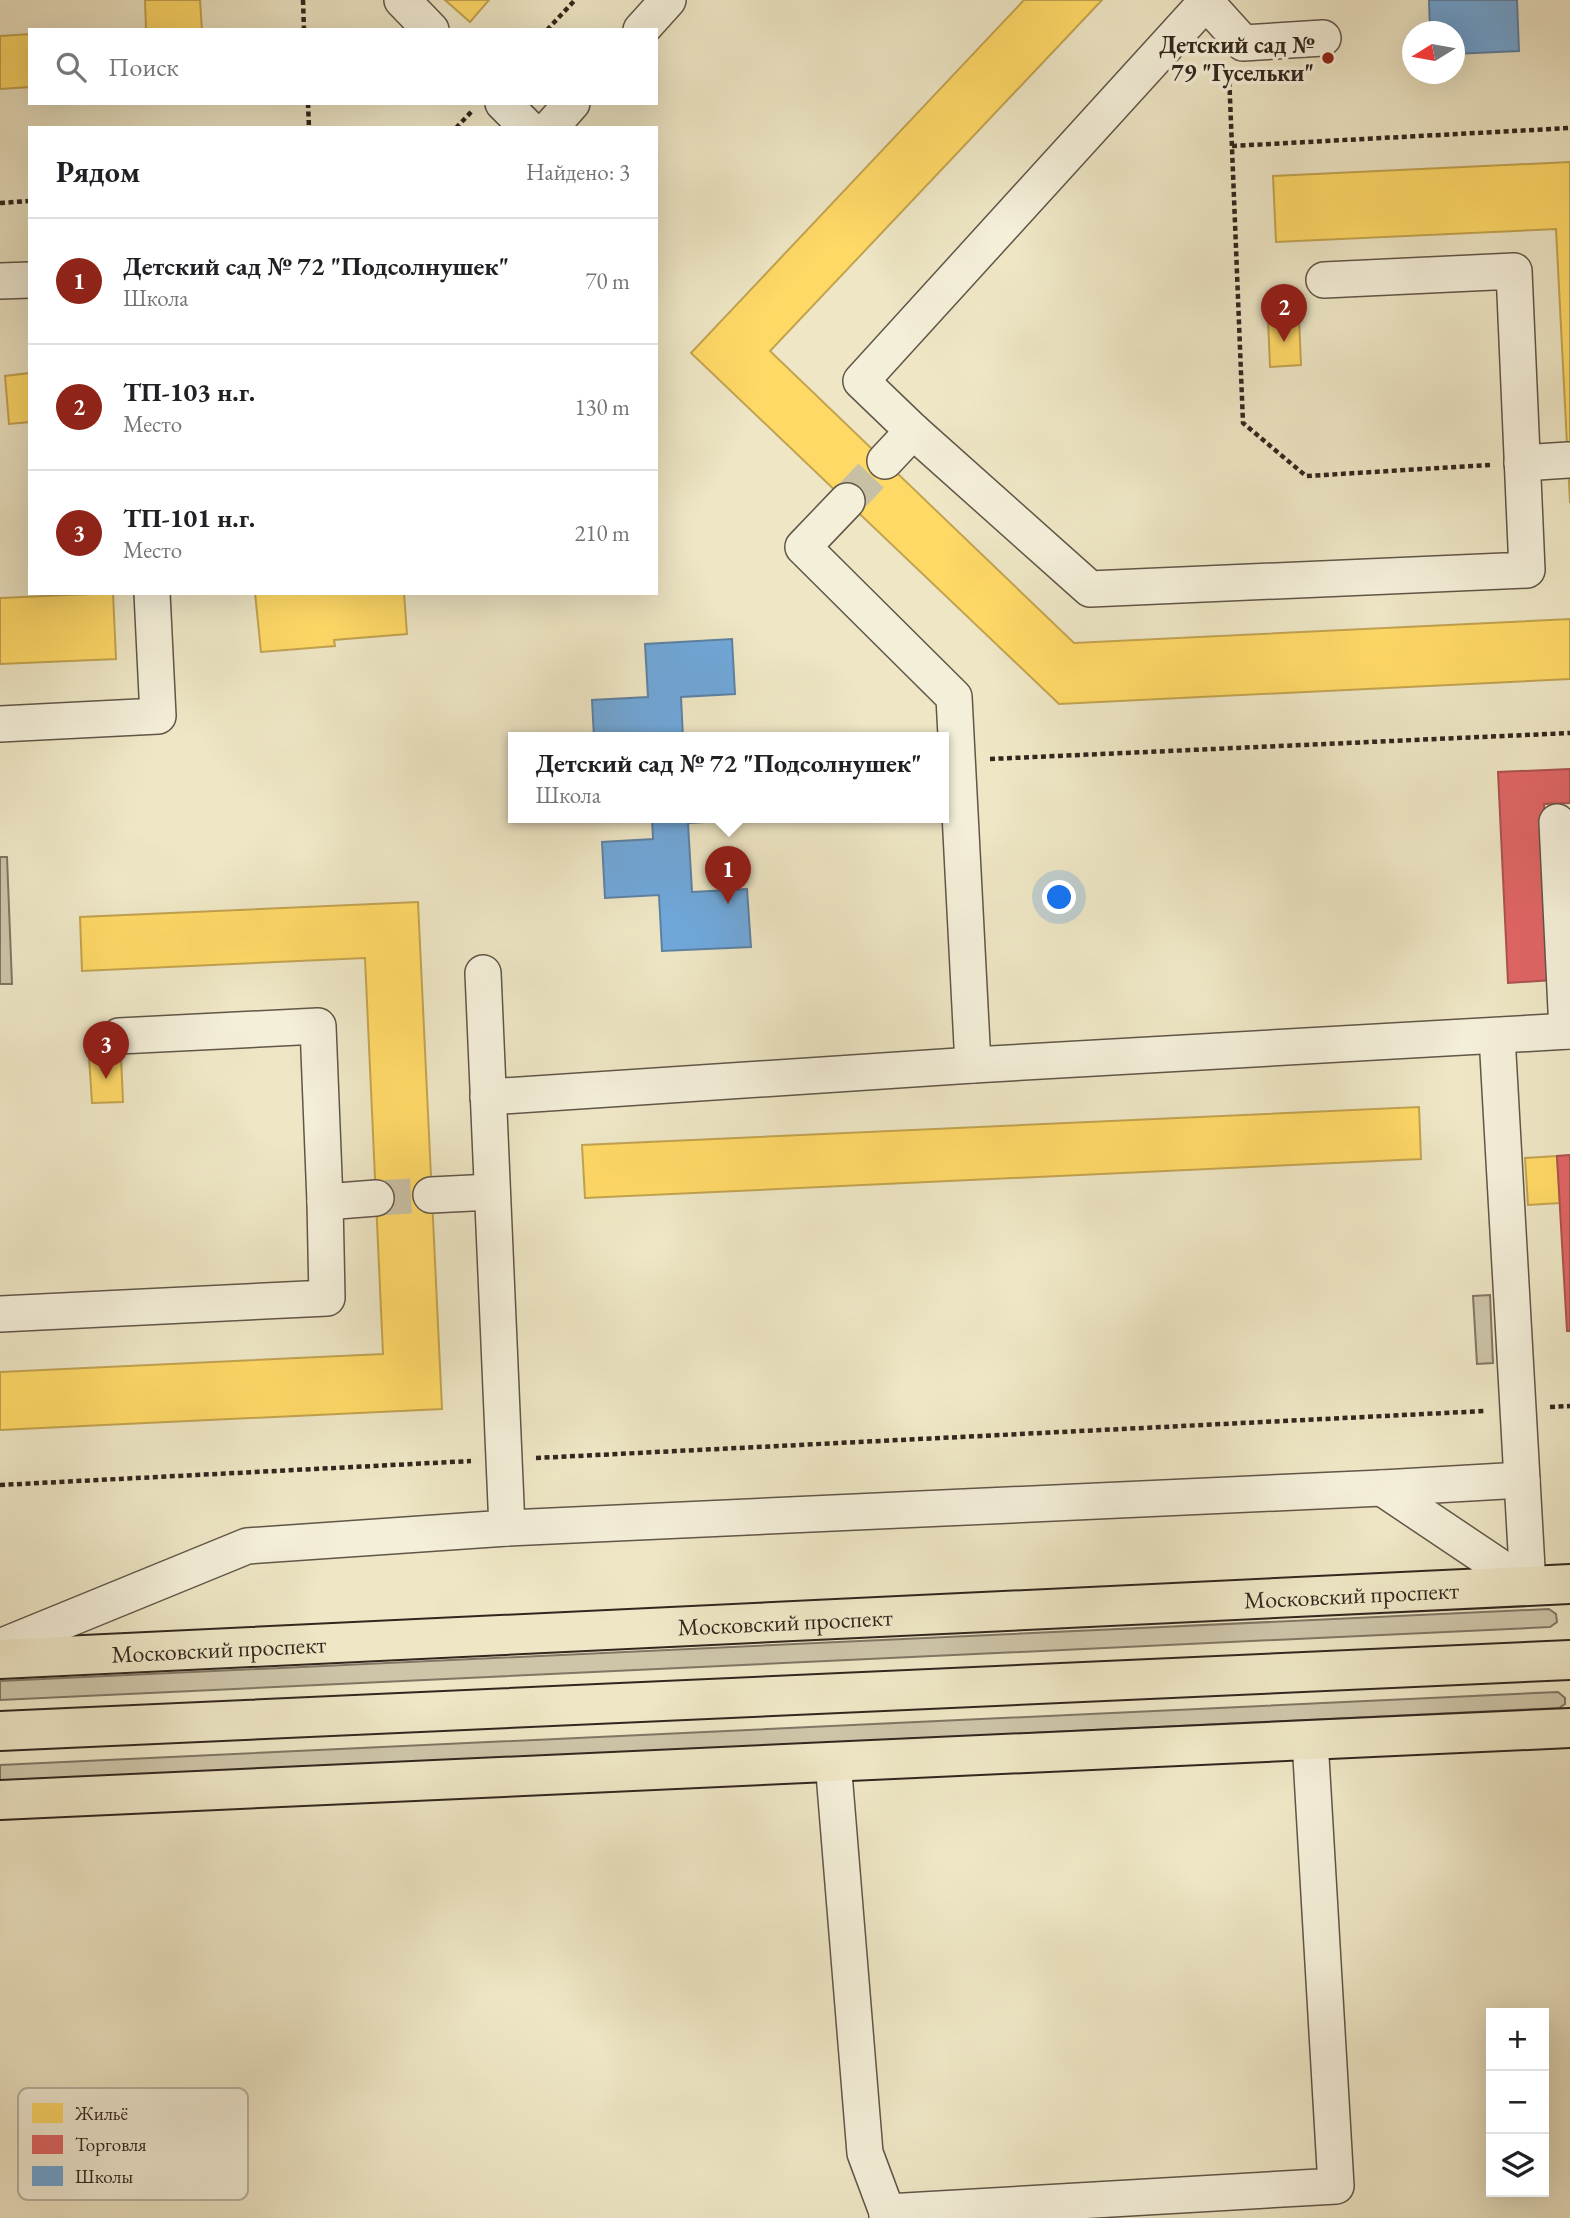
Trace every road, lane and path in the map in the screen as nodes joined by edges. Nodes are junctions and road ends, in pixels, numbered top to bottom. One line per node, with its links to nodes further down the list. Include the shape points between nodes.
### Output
1 (303, 0): 6 (path)
2 (402, 0): 7 (street)
3 (575, 0): 8 (path)
4 (668, 0): 9 (street)
5 (1205, 1): 10 (street, via 1243,43); 27 (street, via 861,381)
6 (304, 28)
7 (429, 28)
8 (549, 28)
9 (643, 28)
10 (1323, 38)
11 (1229, 62): 21 (path)
12 (308, 105): 16 (path)
13 (478, 105): 17 (path)
14 (505, 105): 18 (street)
15 (570, 105): 19 (street)
16 (309, 126)
17 (458, 126)
18 (526, 126)
19 (552, 126)
20 (1570, 128): 21 (path)
21 (1232, 146): 30 (path, via 1242,423 1306,476)
22 (28, 201): 23 (path)
23 (0, 203)
24 (28, 279): 26 (street)
25 (1324, 280): 30 (street, via 1514,271)
26 (0, 281)
27 (913, 431): 29 (street); 30 (street, via 1090,589 1527,570)
28 (1568, 460): 30 (street)
29 (885, 461)
30 (1522, 463)
31 (847, 501): 35 (street, via 803,547 954,697)
32 (152, 595): 33 (street, via 158,716)
33 (0, 724)
34 (1570, 733): 35 (path)
35 (957, 761): 41 (street)
36 (1557, 822): 38 (street)
37 (483, 973): 42 (street)
38 (1568, 1031): 39 (street)
39 (1497, 1035): 41 (street); 49 (street)
40 (119, 1036): 46 (street, via 318,1026)
41 (973, 1065): 42 (street)
42 (488, 1097): 43 (street)
43 (492, 1192): 44 (street); 50 (street)
44 (431, 1195)
45 (376, 1198): 46 (street)
46 (325, 1202): 47 (street, via 327,1298)
47 (0, 1314)
48 (1570, 1406): 49 (path)
49 (1519, 1409): 50 (path); 51 (street)
50 (503, 1460): 52 (path); 54 (street)
51 (1522, 1480): 53 (street); 56 (street)
52 (0, 1485)
53 (1382, 1489): 54 (street); 56 (street)
54 (507, 1528): 57 (street, via 247,1546)
55 (1570, 1584): 56 (main road, Московский проспект)
56 (1528, 1586): 58 (main road, Московский проспект)
57 (0, 1647)
58 (0, 1659)
59 (1570, 1660): 61 (main road)
60 (1570, 1728): 62 (main road)
61 (0, 1731)
62 (1310, 1740): 63 (main road); 65 (street, via 1336,2186)
63 (833, 1761): 64 (main road); 66 (street, via 865,2153)
64 (0, 1800)
65 (1111, 2209): 66 (street)
66 (887, 2215)

